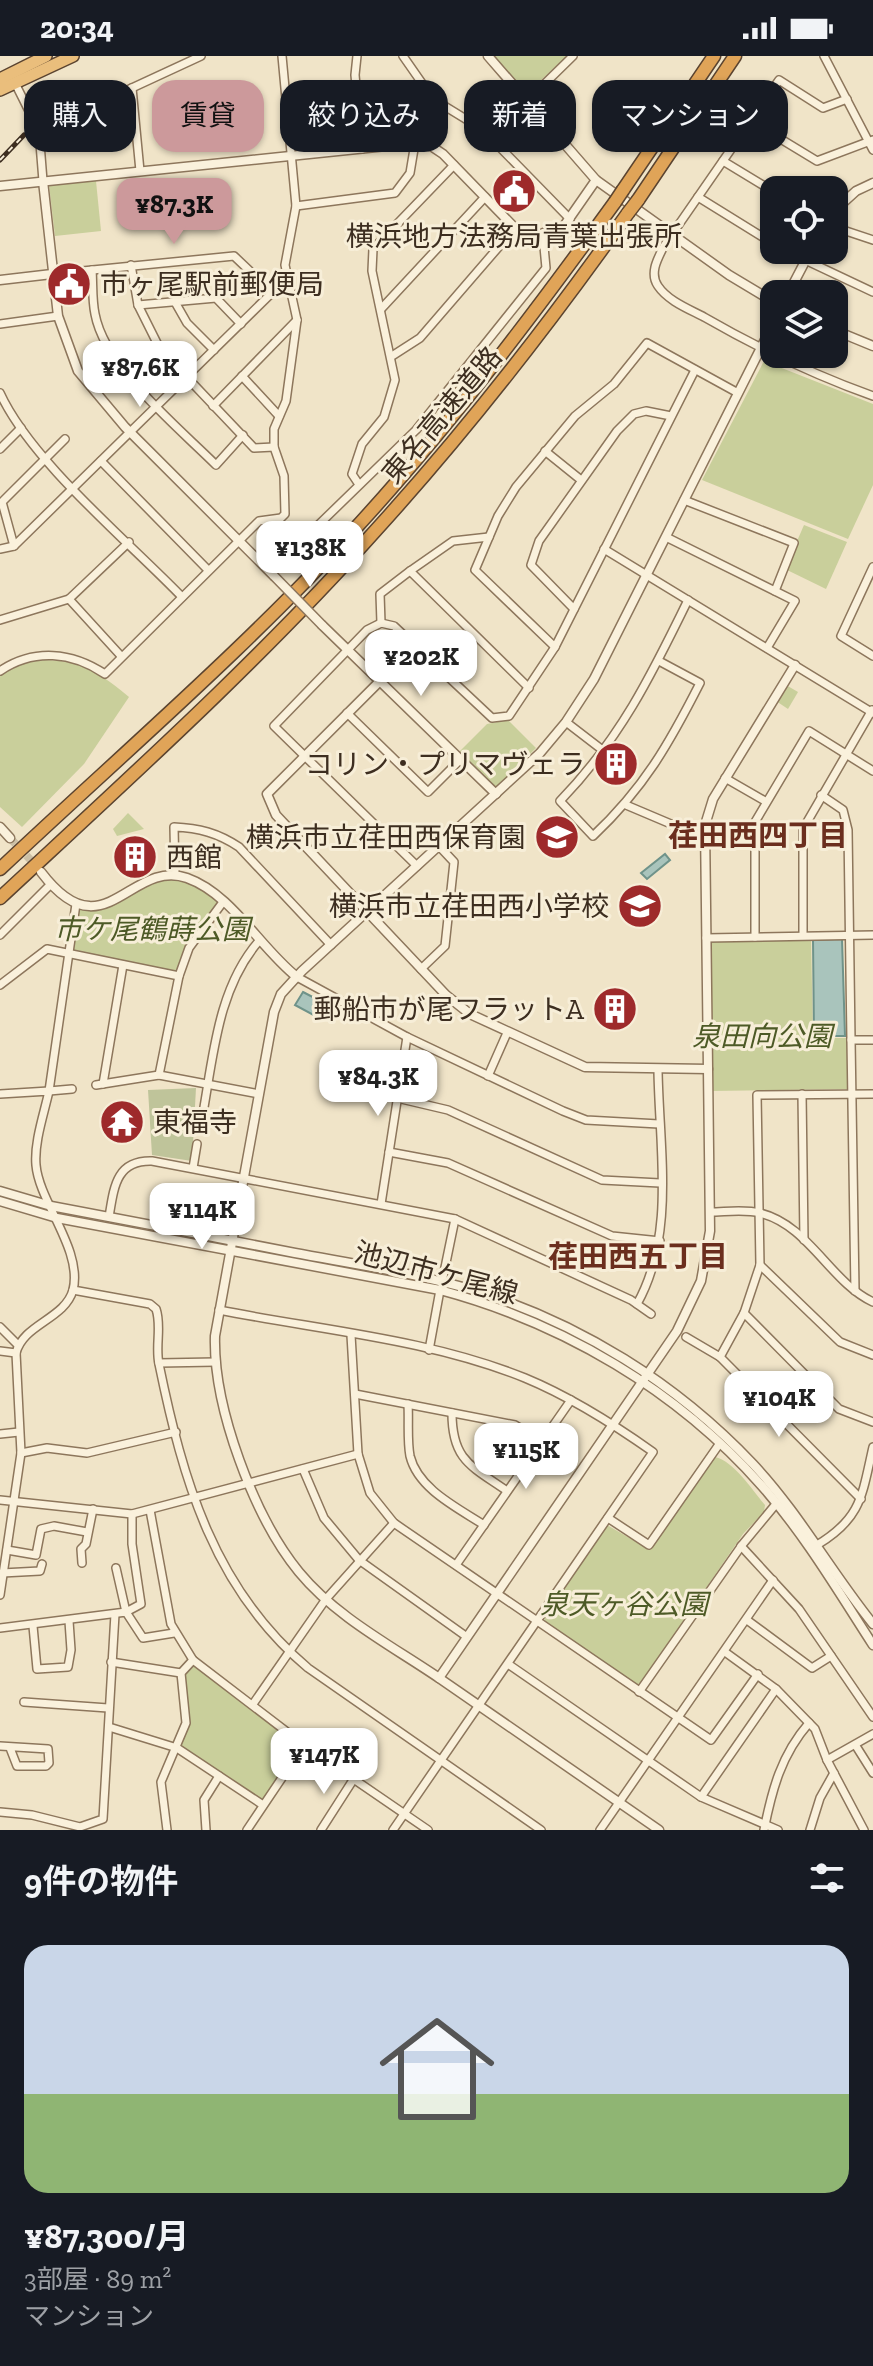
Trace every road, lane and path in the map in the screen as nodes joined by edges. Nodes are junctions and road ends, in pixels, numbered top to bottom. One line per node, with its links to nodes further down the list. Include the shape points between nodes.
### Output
1 (46, 56): 12 (highway)
2 (73, 56): 16 (highway)
3 (201, 56): 17 (street)
4 (282, 56): 31 (street)
5 (357, 56): 13 (street)
6 (403, 56): 44 (street, via 433,99 482,129)
7 (488, 56): 14 (street)
8 (573, 56): 15 (street)
9 (714, 56): 138 (highway, 東名高速道路, bridge, via 547,297 364,520 246,642)
10 (735, 56): 149 (highway, 東名高速道路, bridge, via 552,320 375,532 237,675)
11 (824, 56): 20 (street)
12 (0, 79)
13 (355, 80)
14 (508, 80)
15 (548, 80)
16 (15, 83): 19 (highway); 21 (street)
17 (136, 86)
18 (788, 86): 20 (street, via 823,108)
19 (0, 90)
20 (847, 99): 24 (street)
21 (24, 101)
22 (136, 130): 34 (street)
23 (788, 143): 24 (street, via 817,161)
24 (872, 144)
25 (41, 152): 36 (street)
26 (332, 152): 31 (street)
27 (414, 152): 43 (street, via 410,173 395,193)
28 (438, 152): 33 (street)
29 (571, 152): 35 (street)
30 (729, 152): 32 (street)
31 (293, 156): 34 (street); 43 (street)
32 (723, 161): 37 (street); 41 (street)
33 (454, 165): 40 (street); 62 (street, via 373,249)
34 (140, 171): 36 (street)
35 (596, 180): 44 (street); 49 (street)
36 (43, 181): 39 (street); 54 (street)
37 (760, 183)
38 (873, 183): 42 (street)
39 (0, 186)
40 (485, 197): 45 (street); 62 (street)
41 (698, 197): 47 (street); 49 (street)
42 (848, 198)
43 (296, 206): 55 (street, via 288,237)
44 (570, 219): 48 (street)
45 (515, 228): 48 (street); 71 (street, via 420,338)
46 (848, 232): 50 (street)
47 (760, 235)
48 (543, 236): 93 (street, via 546,268 416,430)
49 (671, 236): 59 (street); 70 (street, via 656,261 657,285)
50 (873, 240)
51 (806, 264): 58 (street)
52 (131, 265): 53 (street); 57 (street, via 234,256); 61 (street)
53 (92, 270): 54 (street); 79 (street, via 95,315 103,334 120,364)
54 (52, 274): 56 (street); 63 (street)
55 (288, 277): 57 (street); 64 (street)
56 (0, 280)
57 (272, 292): 66 (street)
58 (873, 292)
59 (760, 293)
60 (175, 302): 61 (street); 66 (street, via 216,298); 69 (street)
61 (138, 305): 75 (street, via 160,349)
62 (381, 309): 71 (street)
63 (58, 316): 65 (street); 84 (street, via 78,371)
64 (297, 320): 74 (street); 81 (street, via 286,401)
65 (0, 324)
66 (241, 324): 69 (street)
67 (848, 336): 68 (street)
68 (873, 346)
69 (214, 350): 75 (street)
70 (760, 350): 76 (street)
71 (392, 356): 93 (street, via 393,396 358,453 352,474)
72 (804, 368): 78 (street)
73 (695, 370): 76 (street); 82 (street); 89 (street, via 647,343 614,384 575,416)
74 (242, 376): 80 (street); 81 (street)
75 (186, 378): 79 (street); 80 (street)
76 (738, 393): 95 (street)
77 (1, 396): 83 (street)
78 (873, 396)
79 (157, 406): 84 (street); 85 (street, via 216,465)
80 (213, 406): 85 (street)
81 (279, 416): 87 (street)
82 (671, 416): 92 (street, via 634,414); 102 (street)
83 (21, 428): 88 (street); 90 (street)
84 (131, 432): 91 (street); 98 (street)
85 (243, 435): 87 (street, via 254,448)
86 (65, 439): 90 (street)
87 (274, 447): 98 (street, via 284,476 285,514 259,521)
88 (0, 449)
89 (545, 451): 92 (street); 96 (street, via 508,497)
90 (46, 459): 94 (street); 100 (street, via 2,502)
91 (101, 461): 94 (street); 104 (street)
92 (581, 480): 112 (street, via 539,541 531,565)
93 (358, 483): 106 (street)
94 (74, 488): 99 (street); 100 (street)
95 (684, 500): 97 (street); 108 (street, via 794,543)
96 (489, 537): 105 (street, via 453,541); 115 (street, via 475,570)
97 (666, 537): 107 (street); 108 (street)
98 (238, 541): 104 (street); 106 (street)
99 (129, 542): 109 (street); 110 (street)
100 (14, 546): 101 (street)
101 (0, 549)
102 (604, 549): 107 (street); 112 (street)
103 (873, 567): 119 (street, via 841,636)
104 (208, 570): 109 (street)
105 (410, 571): 114 (street, via 380,594); 124 (street)
106 (272, 574): 117 (street, bridge)
107 (647, 574): 111 (street); 127 (street)
108 (775, 591): 116 (street, via 795,601)
109 (182, 597): 118 (street)
110 (69, 599): 113 (street); 118 (street)
111 (688, 600): 116 (street); 120 (street)
112 (574, 609): 115 (street)
113 (0, 620)
114 (381, 623): 117 (street); 124 (street, via 394,626 492,718 509,716)
115 (555, 647): 124 (street)
116 (767, 648): 121 (street)
117 (348, 649): 123 (street); 130 (street, via 274,726)
118 (121, 656): 122 (street, via 105,674 75,656 19,661)
119 (873, 656)
120 (659, 661): 128 (street); 137 (street, via 700,683 665,751)
121 (795, 665): 125 (street); 133 (street)
122 (0, 671)
123 (380, 681): 126 (street); 131 (street)
124 (529, 688)
125 (872, 711): 129 (street)
126 (347, 713): 130 (street); 131 (street, via 428,792)
127 (566, 722): 128 (street); 134 (street)
128 (605, 752): 137 (street, via 560,801 593,836)
129 (845, 754): 132 (street); 135 (street); 136 (street, via 809,731)
130 (305, 756): 144 (street); 152 (street, via 267,794 276,815)
131 (461, 759): 134 (street)
132 (873, 771)
133 (725, 778): 136 (street); 141 (street, via 709,809)
134 (496, 794): 142 (street)
135 (821, 795): 154 (street, via 803,829); 155 (street, via 843,810 848,830)
136 (765, 801): 157 (street, via 753,830)
137 (626, 805): 141 (street)
138 (67, 806): 143 (highway); 145 (highway, 東名高速道路)
139 (0, 827): 140 (street)
140 (10, 838)
141 (704, 838): 158 (street)
142 (439, 846): 144 (street); 163 (street, via 454,862 445,946)
143 (0, 859)
144 (417, 866): 152 (street)
145 (0, 869)
146 (41, 872): 148 (street)
147 (175, 875): 150 (street, via 201,884); 151 (street, via 94,908); 160 (street, via 174,827 193,827 225,838)
148 (51, 884): 151 (street); 153 (street)
149 (0, 898)
150 (223, 902): 159 (street); 164 (street, via 189,948)
151 (76, 904): 161 (street)
152 (367, 912): 160 (street); 163 (street)
153 (0, 935)
154 (803, 935): 155 (street); 157 (street)
155 (850, 935): 156 (street); 169 (street)
156 (873, 935)
157 (755, 937): 158 (street)
158 (706, 938): 171 (street)
159 (259, 941): 165 (street); 175 (street, via 228,988)
160 (331, 945): 165 (street)
161 (70, 952): 162 (street); 166 (street, via 47,949); 177 (street)
162 (123, 965): 164 (street); 173 (street, via 100,1085)
163 (421, 969): 167 (street, via 470,1014)
164 (179, 976): 173 (street)
165 (297, 977): 168 (street); 179 (street, via 281,994 274,1012)
166 (0, 985)
167 (507, 1033): 172 (street, via 585,1067); 174 (street)
168 (407, 1037): 174 (street); 183 (street)
169 (851, 1040): 170 (street); 181 (street)
170 (873, 1040)
171 (708, 1069): 172 (street); 195 (street)
172 (658, 1070): 185 (street)
173 (159, 1075): 175 (street)
174 (488, 1076): 185 (street, via 586,1120)
175 (209, 1083): 179 (street); 184 (street)
176 (72, 1089): 177 (street)
177 (49, 1091): 178 (street); 194 (street, via 36,1164)
178 (0, 1094)
179 (259, 1094): 189 (street)
180 (802, 1094): 181 (street); 196 (street, via 757,1095); 200 (street)
181 (852, 1094): 182 (street); 206 (street)
182 (873, 1094)
183 (397, 1098): 187 (street); 190 (street, via 448,1110 602,1180)
184 (201, 1124)
185 (659, 1124): 190 (street)
186 (197, 1144): 188 (street)
187 (389, 1152): 193 (street); 201 (street, via 448,1163 612,1236)
188 (193, 1168): 189 (street); 197 (street, via 130,1163 117,1179)
189 (244, 1179): 193 (street); 202 (street)
190 (660, 1183): 201 (street)
191 (0, 1191): 194 (street, 池辺市ケ尾線)
192 (0, 1201): 198 (street, 池辺市ケ尾線)
193 (381, 1204): 199 (street)
194 (51, 1206): 197 (street, 池辺市ケ尾線); 198 (street)
195 (710, 1212): 196 (street); 222 (street, via 708,1250 695,1297)
196 (759, 1212): 200 (street); 203 (street)
197 (109, 1217): 202 (street, 池辺市ケ尾線)
198 (57, 1218): 202 (street, 池辺市ケ尾線); 205 (street)
199 (455, 1219): 204 (street); 208 (street)
200 (804, 1240): 206 (street)
201 (660, 1241): 208 (street, via 653,1274)
202 (231, 1245): 204 (street, 池辺市ケ尾線); 209 (street)
203 (760, 1265): 210 (street); 218 (street, via 840,1342)
204 (441, 1286): 216 (street); 222 (street, 池辺市ケ尾線, via 527,1309 588,1338)
205 (73, 1290): 215 (street, via 59,1311); 221 (street, via 156,1309)
206 (855, 1291): 207 (street)
207 (873, 1302)
208 (637, 1304): 211 (street)
209 (219, 1310): 213 (street); 220 (street)
210 (744, 1313): 219 (street); 227 (street, via 839,1409)
211 (651, 1314)
212 (0, 1327): 215 (street)
213 (351, 1335): 216 (street); 223 (street)
214 (686, 1337): 219 (street)
215 (17, 1349): 217 (street); 229 (street)
216 (429, 1350): 224 (street, via 524,1378)
217 (0, 1351)
218 (873, 1355)
219 (720, 1357): 241 (street)
220 (216, 1362): 221 (street); 238 (street)
221 (159, 1363): 230 (street)
222 (646, 1378): 228 (street); 233 (street, 池辺市ケ尾線); 252 (street, 池辺市ケ尾線, via 693,1407 753,1464)
223 (355, 1394): 225 (street); 236 (street)
224 (571, 1400): 228 (street); 232 (street)
225 (408, 1404): 226 (street); 250 (street, via 410,1457 421,1475 445,1500)
226 (452, 1413): 232 (street, via 515,1425); 239 (street, via 455,1448)
227 (873, 1422)
228 (614, 1424): 248 (street, via 653,1452); 262 (street)
229 (19, 1432): 231 (street); 235 (street)
230 (176, 1432): 235 (street, via 87,1453 47,1448); 240 (street)
231 (0, 1434)
232 (541, 1441): 239 (street)
233 (720, 1443): 244 (street, 池辺市ケ尾線); 248 (street, via 649,1545)
234 (873, 1447): 241 (street)
235 (21, 1453): 243 (street)
236 (358, 1454): 237 (street); 249 (street, via 370,1493)
237 (303, 1469): 238 (street); 255 (street, via 324,1518)
238 (248, 1484): 240 (street); 264 (street, via 270,1532)
239 (507, 1491): 250 (street)
240 (196, 1497): 246 (street); 276 (street, via 207,1536 227,1575)
241 (861, 1499): 252 (street, via 844,1528)
242 (0, 1500): 243 (street)
243 (13, 1501): 245 (street); 254 (street)
244 (776, 1504): 253 (street); 275 (street, 池辺市ケ尾線)
245 (93, 1509): 247 (street); 251 (street)
246 (150, 1510): 247 (street); 273 (street)
247 (132, 1514): 265 (street, via 141,1604)
248 (608, 1518): 269 (street)
249 (394, 1523): 255 (street); 258 (street)
250 (484, 1525): 258 (street)
251 (87, 1532): 254 (street, via 54,1526 41,1529 36,1555); 256 (street)
252 (817, 1545): 270 (street, 池辺市ケ尾線)
253 (741, 1546): 261 (street); 286 (street)
254 (7, 1550): 260 (street)
255 (359, 1560): 264 (street); 274 (street)
256 (82, 1563)
257 (42, 1564): 260 (street, via 40,1571)
258 (456, 1565): 262 (street)
259 (116, 1568): 265 (street)
260 (2, 1572): 263 (street)
261 (773, 1580): 267 (street); 278 (street)
262 (497, 1593): 269 (street); 274 (street)
263 (0, 1595)
264 (326, 1599): 276 (street); 284 (street)
265 (126, 1612): 266 (street); 273 (street, via 143,1638)
266 (115, 1614): 268 (street); 280 (street)
267 (747, 1620): 277 (street); 278 (street, via 812,1668)
268 (69, 1621): 271 (street); 271 (street, via 68,1667 37,1669)
269 (536, 1621): 281 (street); 286 (street)
270 (873, 1624)
271 (33, 1626): 272 (street)
272 (0, 1628)
273 (174, 1633): 279 (street)
274 (467, 1637): 284 (street)
275 (872, 1640)
276 (288, 1652): 288 (street); 303 (street)
277 (725, 1652): 283 (street); 292 (street)
278 (831, 1656): 291 (street)
279 (193, 1660): 282 (street); 288 (street)
280 (111, 1662): 282 (street); 290 (street)
281 (508, 1664): 289 (street); 301 (street)
282 (181, 1673): 300 (street, via 186,1723)
283 (758, 1674): 285 (street); 292 (street, via 711,1740)
284 (439, 1678): 289 (street)
285 (776, 1689): 293 (street); 308 (street)
286 (639, 1692): 292 (street)
287 (24, 1702): 290 (street)
288 (253, 1704): 296 (street)
289 (478, 1706): 303 (street); 309 (street)
290 (108, 1708): 294 (street)
291 (873, 1717)
292 (678, 1718): 301 (street)
293 (809, 1723): 302 (street); 314 (street, via 773,1782)
294 (109, 1727): 300 (street); 315 (street, via 103,1819)
295 (873, 1734): 298 (street)
296 (304, 1745): 307 (street); 310 (street)
297 (0, 1746): 299 (street)
298 (856, 1746): 302 (street); 305 (street)
299 (10, 1748): 299 (street, via 48,1749 49,1763 17,1766)
300 (177, 1748): 306 (street); 316 (street, via 161,1782)
301 (649, 1760): 308 (street); 309 (street)
302 (827, 1760): 304 (street)
303 (440, 1761): 312 (street); 322 (street)
304 (834, 1773): 326 (street); 327 (street)
305 (873, 1773)
306 (219, 1776): 310 (street); 317 (street, via 204,1800)
307 (353, 1780): 312 (street); 319 (street)
308 (701, 1797): 314 (street)
309 (619, 1802): 323 (street); 324 (street)
310 (263, 1805): 318 (street)
311 (0, 1812): 313 (street)
312 (404, 1814): 320 (street); 321 (street)
313 (62, 1826): 315 (street)
314 (764, 1827): 325 (street)
315 (80, 1829)
316 (167, 1830)
317 (206, 1830)
318 (247, 1830)
319 (321, 1830)
320 (393, 1830)
321 (428, 1830)
322 (541, 1830)
323 (600, 1830)
324 (659, 1830)
325 (778, 1830)
326 (810, 1830)
327 (864, 1830)

